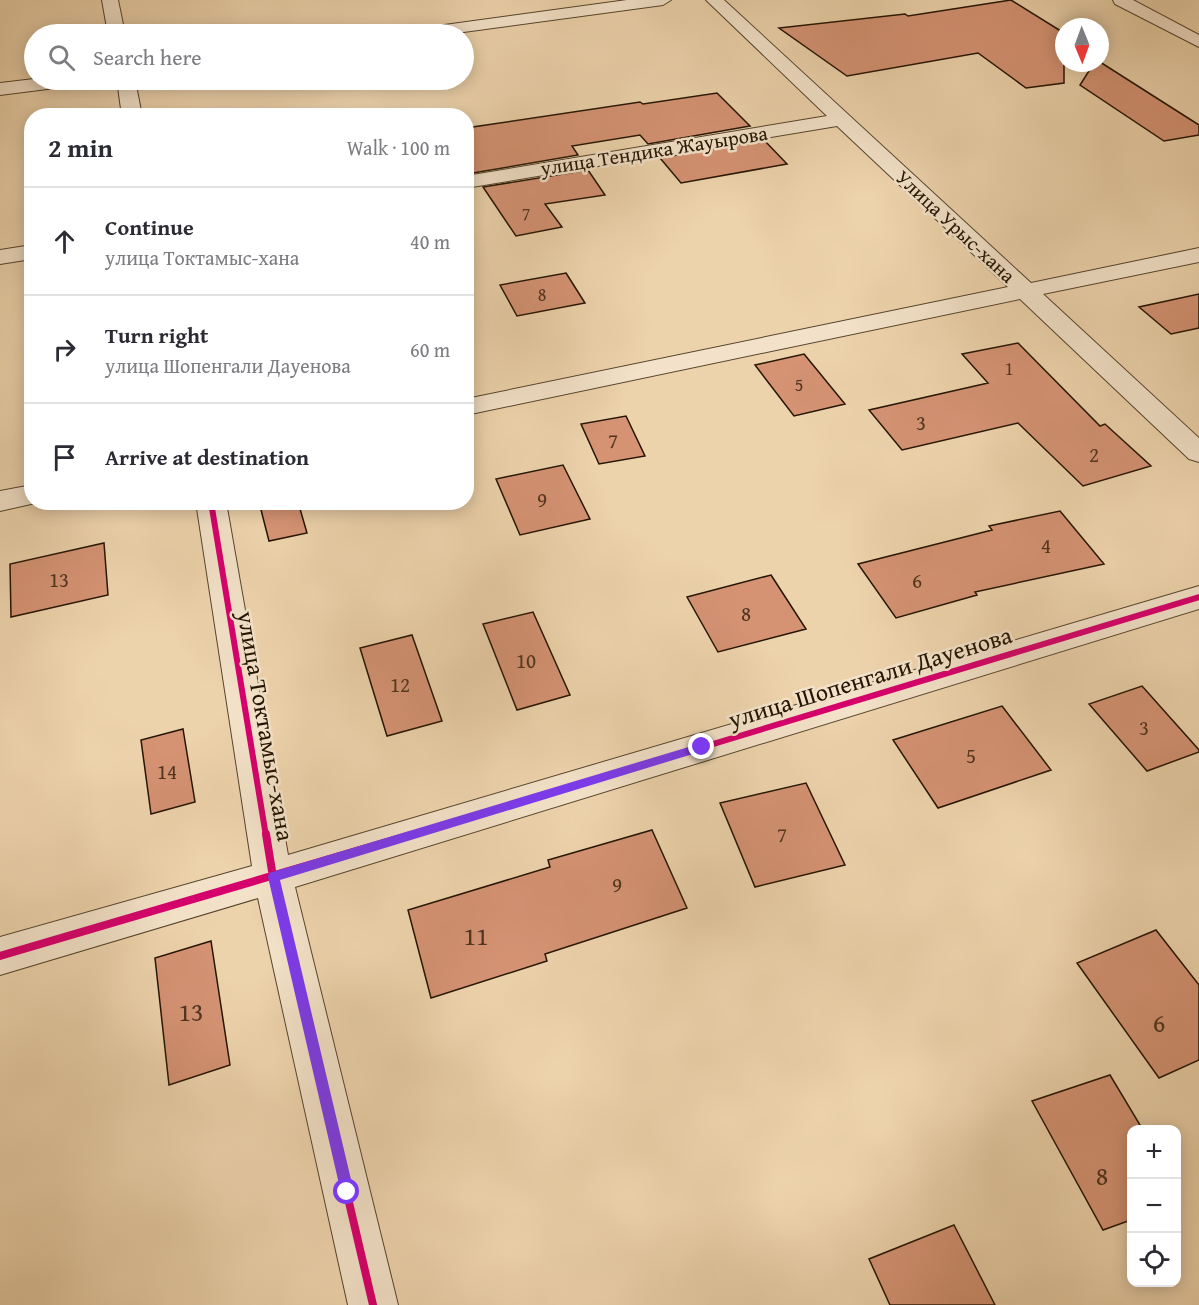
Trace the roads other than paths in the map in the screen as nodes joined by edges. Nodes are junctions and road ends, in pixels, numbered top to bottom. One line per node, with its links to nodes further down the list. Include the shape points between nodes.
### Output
1 (110, 0): 5 (street)
2 (663, 0): 6 (street)
3 (714, 0): 12 (street, Улица Урыс-хана)
4 (1121, 0): 7 (street)
5 (115, 24)
6 (474, 26)
7 (1199, 42)
8 (24, 86): 9 (street)
9 (0, 89)
10 (128, 90): 11 (street)
11 (131, 108)
12 (842, 119): 13 (street, улица Тендика Жауырова); 17 (street, Улица Урыс-хана)
13 (474, 181)
14 (24, 253): 16 (street)
15 (1199, 255): 17 (street)
16 (0, 257)
17 (1026, 291): 18 (street); 19 (street, Улица Урыс-хана)
18 (474, 405)
19 (1199, 453)
20 (24, 496): 21 (street)
21 (0, 501)
22 (212, 510): 24 (street, улица Токтамыс-хана)
23 (1199, 597): 24 (street, улица Шопенгали Дауенова)
24 (273, 877): 25 (street, улица Шопенгали Дауенова); 26 (street, улица Токтамыс-хана)
25 (0, 956)
26 (373, 1305)

